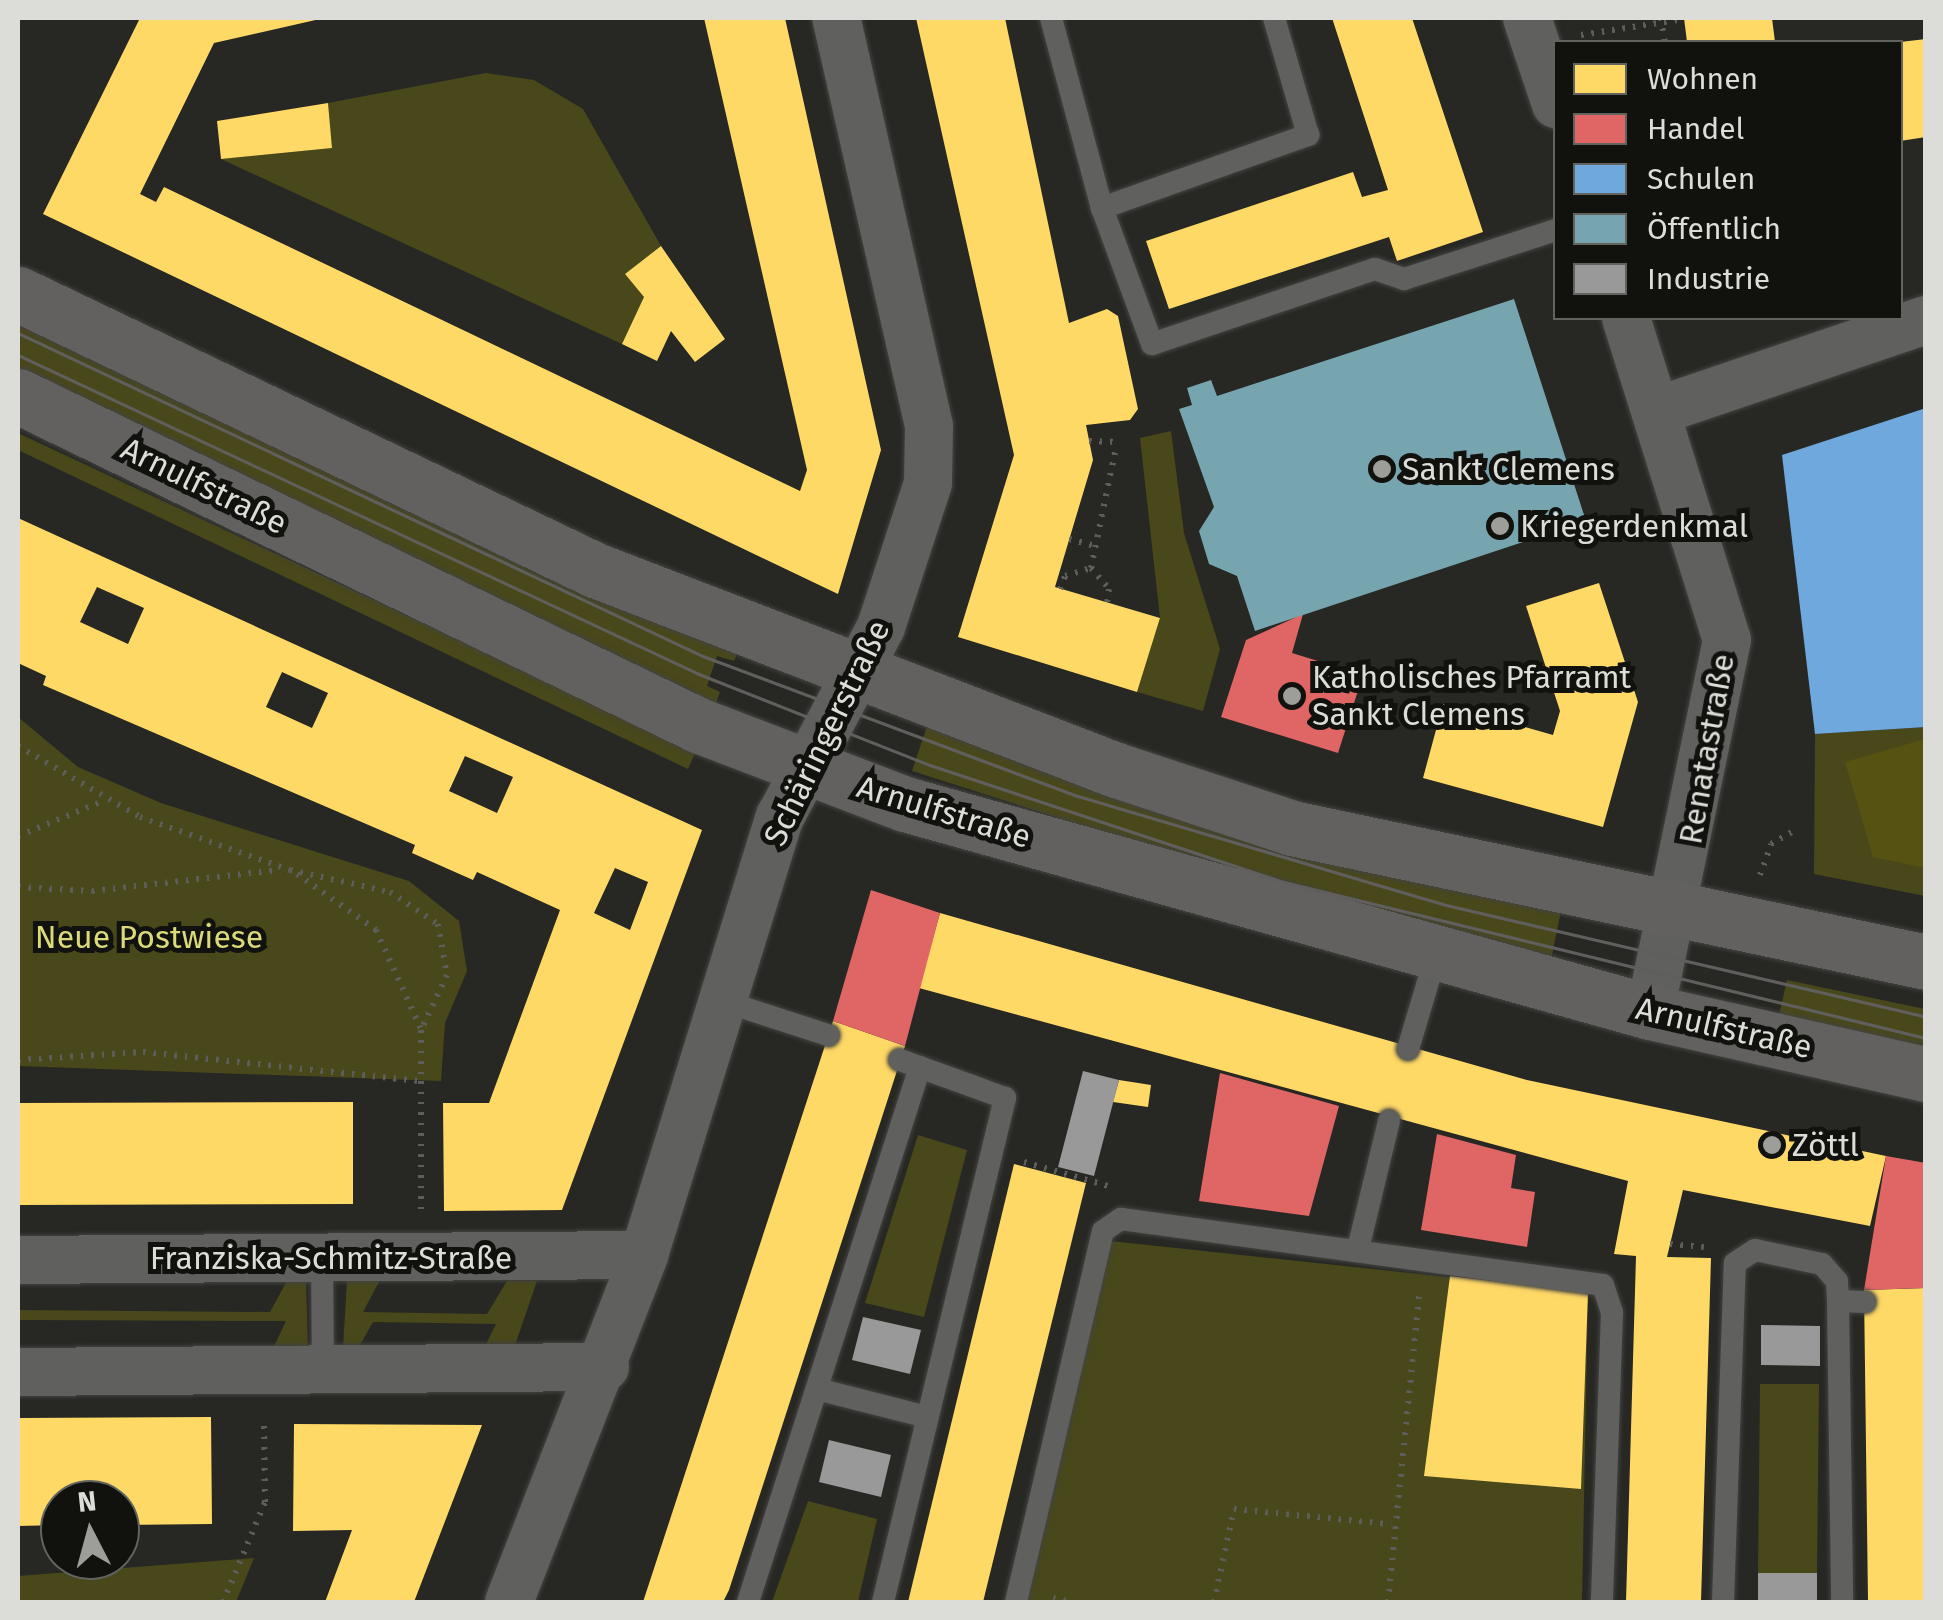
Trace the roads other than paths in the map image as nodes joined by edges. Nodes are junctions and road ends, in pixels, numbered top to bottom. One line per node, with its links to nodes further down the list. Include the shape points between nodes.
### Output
1 (836, 18): 13 (street, Schäringerstraße, via 930,454 928,484)
2 (1051, 18): 6 (lane)
3 (1274, 18): 6 (lane, via 1308,135)
4 (1527, 18): 5 (street)
5 (1553, 95)
6 (1102, 208): 7 (lane, via 1152,344 1375,269 1404,279)
7 (1553, 231)
8 (18, 294): 13 (main road, via 595,570)
9 (1627, 320): 12 (street, Renatastraße)
10 (1926, 320): 12 (street)
11 (18, 396): 14 (main road, Arnulfstraße, via 698,725)
12 (1656, 411): 15 (street, Renatastraße, via 1727,640)
13 (862, 666): 14 (street, Schäringerstraße); 15 (main road, via 1116,770 1292,828)
14 (806, 766): 16 (main road, Arnulfstraße, via 904,804); 18 (street, Schäringerstraße)
15 (1676, 911): 17 (main road); 19 (street, Renatastraße)
16 (1436, 955): 19 (main road, Arnulfstraße); 21 (lane)
17 (1926, 962)
18 (720, 1000): 20 (lane); 25 (street, Schäringerstraße)
19 (1650, 1012): 22 (main road, Arnulfstraße)
20 (828, 1036)
21 (1408, 1049)
22 (1926, 1074)
23 (1388, 1120): 24 (lane)
24 (1358, 1249): 38 (lane, via 1112,1220); 39 (lane, via 1588,1279 1610,1297)
25 (644, 1255): 26 (street, Franziska-Schmitz-Straße); 30 (street, Schäringerstraße)
26 (322, 1258): 27 (street, Franziska-Schmitz-Straße); 31 (lane)
27 (18, 1260)
28 (1838, 1301): 29 (lane); 40 (lane, via 1837,1280 1822,1264 1755,1250 1735,1262); 41 (lane)
29 (1865, 1302)
30 (604, 1367): 31 (street); 35 (street, Schäringerstraße)
31 (323, 1369): 32 (street)
32 (18, 1372)
33 (817, 1388): 34 (lane); 34 (lane, via 910,1064 1003,1094); 36 (lane)
34 (927, 1417): 37 (lane)
35 (508, 1602)
36 (748, 1602)
37 (883, 1602)
38 (1016, 1602)
39 (1602, 1602)
40 (1724, 1602)
41 (1842, 1602)

